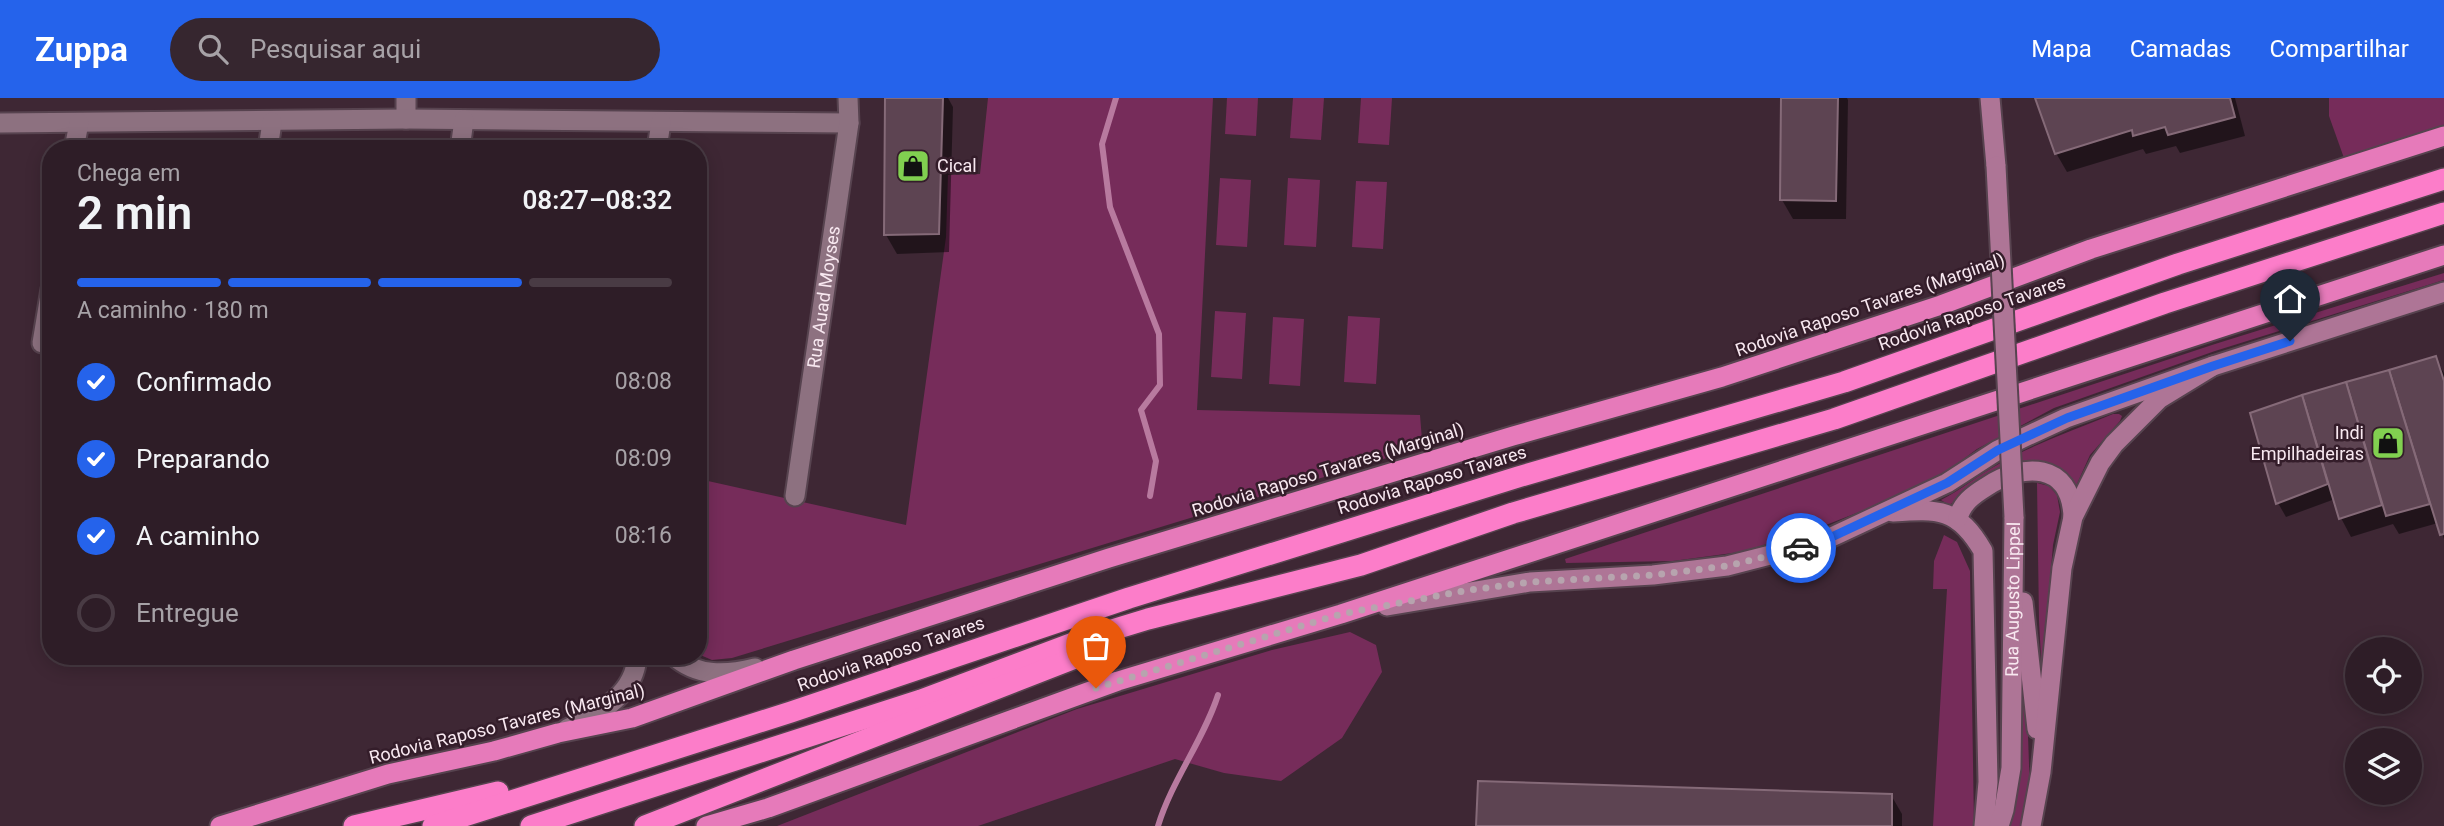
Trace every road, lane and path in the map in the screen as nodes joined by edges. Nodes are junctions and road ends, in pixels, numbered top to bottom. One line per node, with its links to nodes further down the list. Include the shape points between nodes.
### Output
1 (406, 98): 4 (street)
2 (848, 98): 10 (street, Rua Auad Moyses)
3 (1990, 98): 25 (main road, bridge)
4 (406, 119): 5 (street); 6 (street)
5 (464, 120): 7 (street); 14 (street)
6 (272, 122): 9 (street); 13 (street)
7 (662, 122): 10 (street); 15 (street)
8 (0, 123): 9 (street)
9 (79, 123): 12 (street)
10 (849, 123): 21 (street, Rua Auad Moyses)
11 (2444, 136): 28 (highway, Rodovia Raposo Tavares (Marginal), via 2091,249 1941,305 1722,377 1109,558)
12 (76, 140)
13 (269, 140)
14 (461, 140)
15 (659, 140)
16 (2444, 179): 32 (highway, Rodovia Raposo Tavares, via 2178,264 1844,382 1129,598)
17 (2444, 213): 27 (highway, via 2165,303 1834,419 1513,513 1361,565)
18 (2444, 255): 26 (highway)
19 (2444, 292): 20 (main road, Rua Augusto Lippel)
20 (2213, 366): 22 (main road, via 2037,431); 23 (main road, Rua Augusto Lippel, via 2160,399 2130,426 2100,463)
21 (795, 496)
22 (1885, 513): 24 (main road, via 1916,511); 26 (main road, via 1821,542 1727,566 1530,582)
23 (2073, 517): 24 (main road, via 2069,493 2053,476 2024,470 1975,494 1964,503); 33 (main road, Rua Augusto Lippel, via 2062,569)
24 (1958, 518): 40 (main road, Rua Augusto Lippel, via 1983,551 1985,566 1988,782)
25 (2014, 524): 33 (main road, Rua Augusto Lippel); 41 (main road, Rua Augusto Lippel, via 2011,768)
26 (1341, 614): 39 (highway, via 1118,681)
27 (1148, 619): 37 (highway, via 921,700); 38 (highway, via 1094,650)
28 (793, 660): 30 (street, via 737,672 713,673); 31 (highway, Rodovia Raposo Tavares (Marginal), via 632,718)
29 (635, 665): 31 (street, via 631,682 620,697)
30 (689, 665)
31 (558, 733): 34 (highway, Rodovia Raposo Tavares (Marginal), via 388,774)
32 (647, 758): 35 (highway); 36 (highway, Rodovia Raposo Tavares)
33 (2041, 772): 42 (main road, Rua Augusto Lippel)
34 (220, 826)
35 (354, 826)
36 (433, 826)
37 (531, 826)
38 (645, 826)
39 (706, 826)
40 (1983, 826)
41 (1999, 826)
42 (2031, 826)

